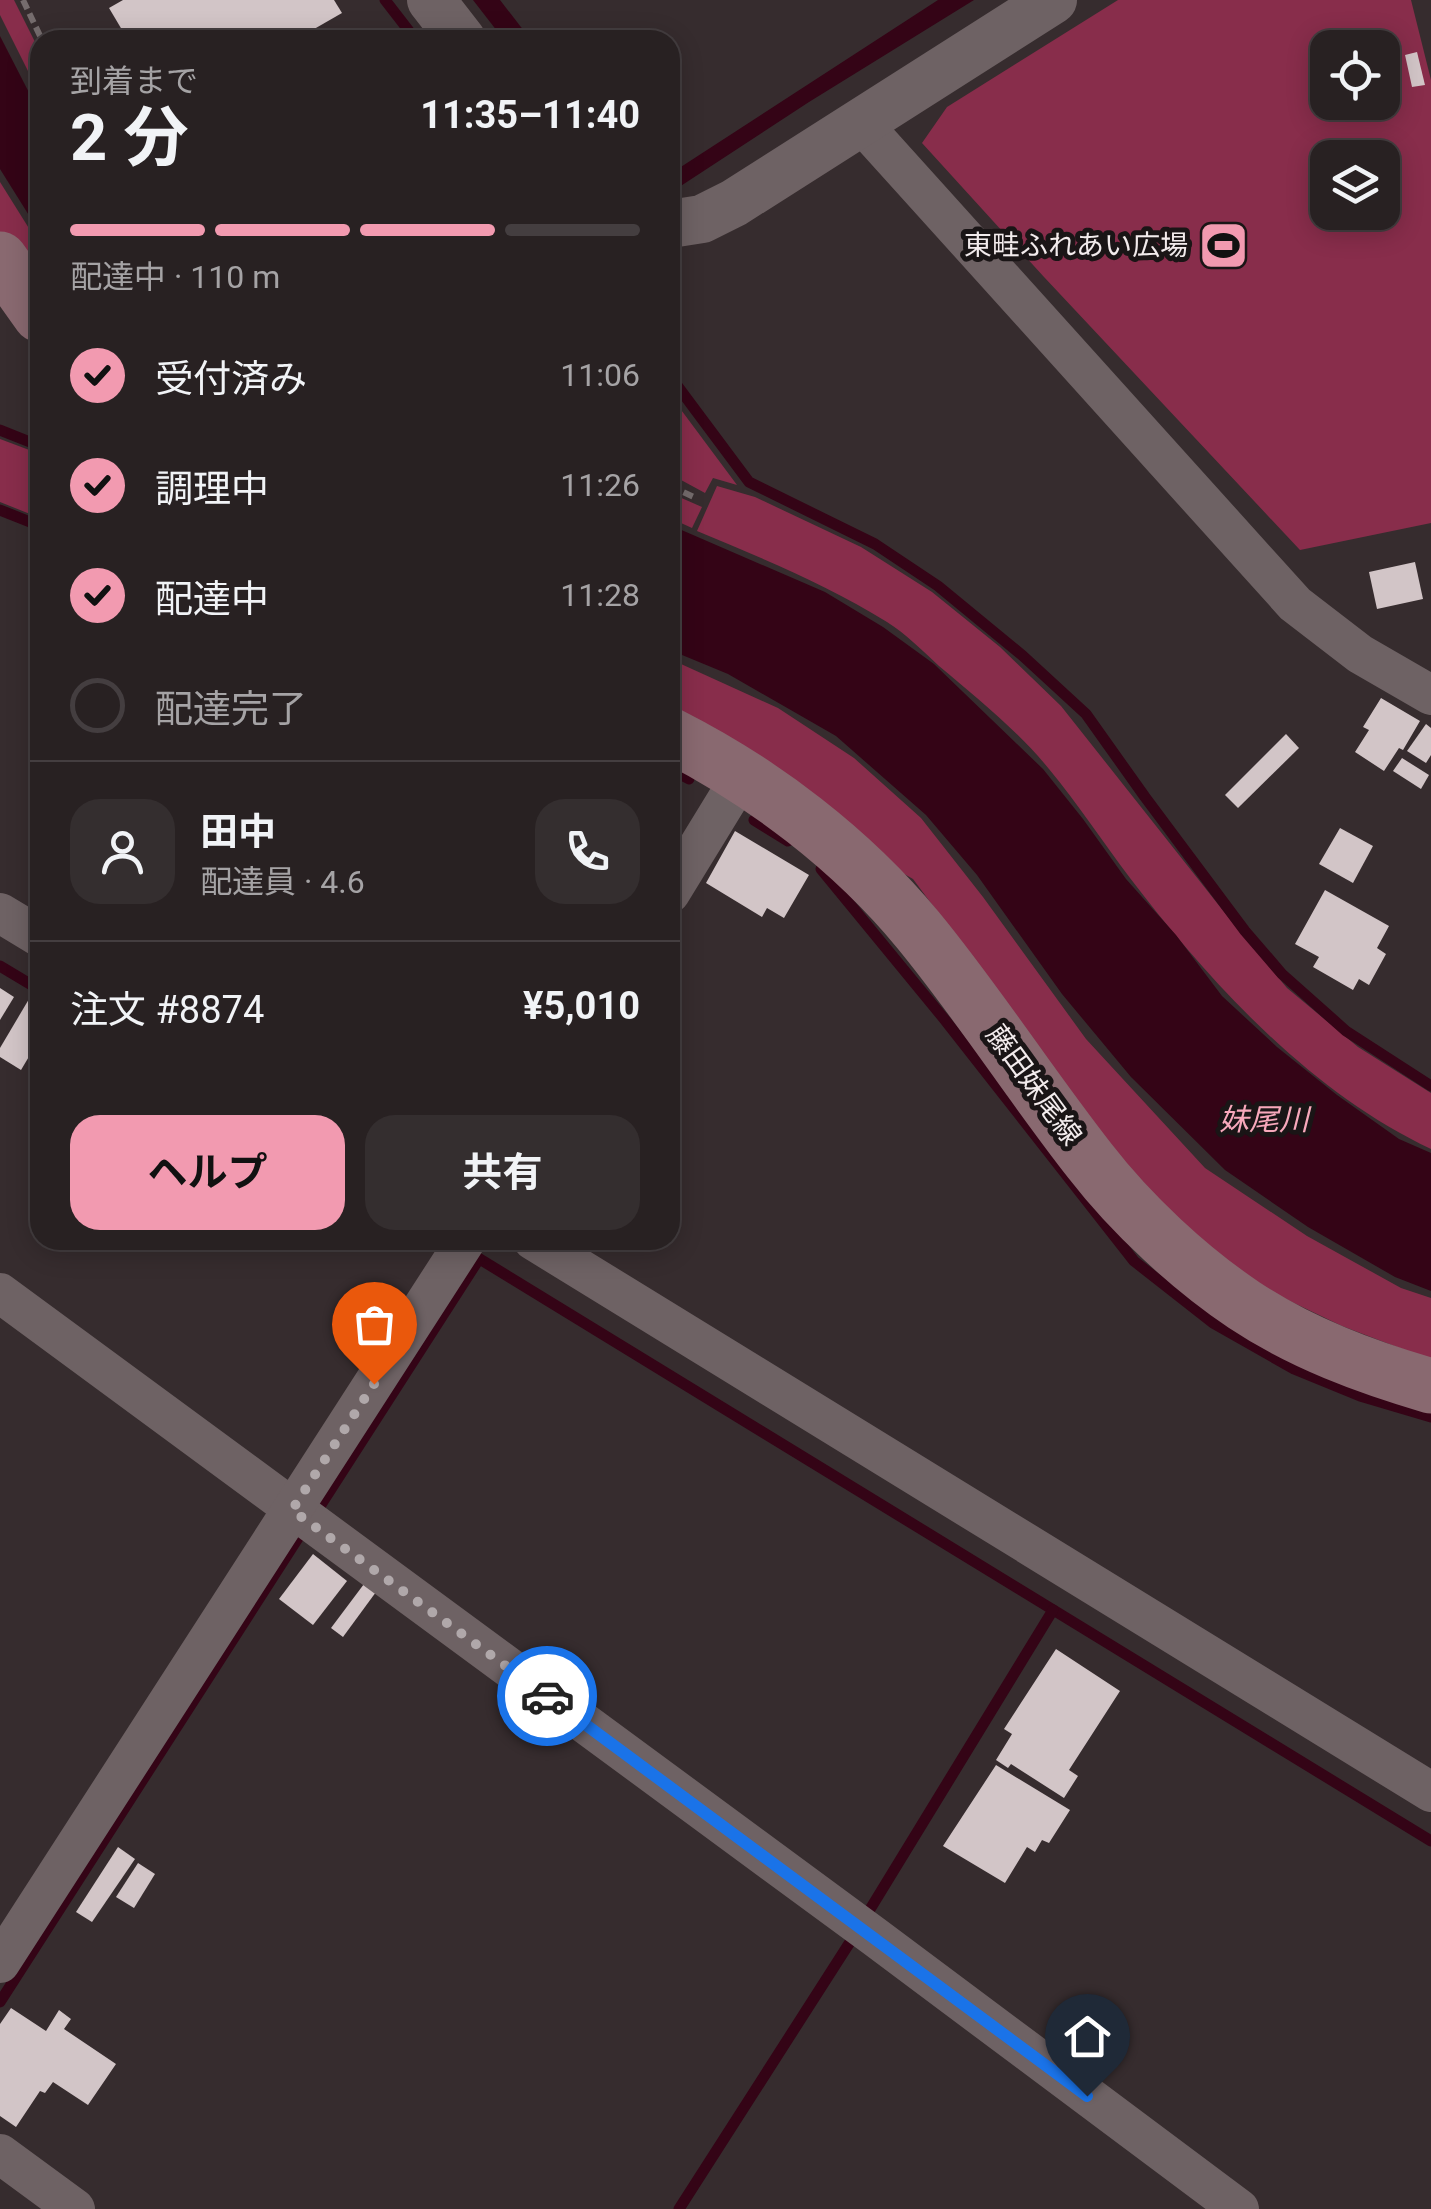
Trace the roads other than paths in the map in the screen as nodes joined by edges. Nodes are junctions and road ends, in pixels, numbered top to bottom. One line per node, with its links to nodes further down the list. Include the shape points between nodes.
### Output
1 (432, 0): 3 (street)
2 (1053, 0): 4 (street)
3 (454, 30)
4 (862, 124): 5 (street, via 734,203); 8 (street, via 1295,604 1360,654)
5 (680, 222)
6 (0, 259): 7 (main road)
7 (30, 301)
8 (1431, 695)
9 (680, 742): 10 (main road, 藤田妹尾線)
10 (741, 776): 11 (street); 17 (main road, 藤田妹尾線, via 883,891 1092,1164 1186,1260 1308,1342)
11 (680, 877)
12 (0, 913): 13 (street)
13 (30, 931)
14 (459, 1250): 18 (street)
15 (549, 1250): 19 (street)
16 (0, 1294): 18 (street)
17 (1431, 1386)
18 (292, 1510): 20 (street); 23 (street)
19 (1431, 1792)
20 (0, 1963)
21 (0, 2154): 22 (street)
22 (75, 2209)
23 (1239, 2209)

